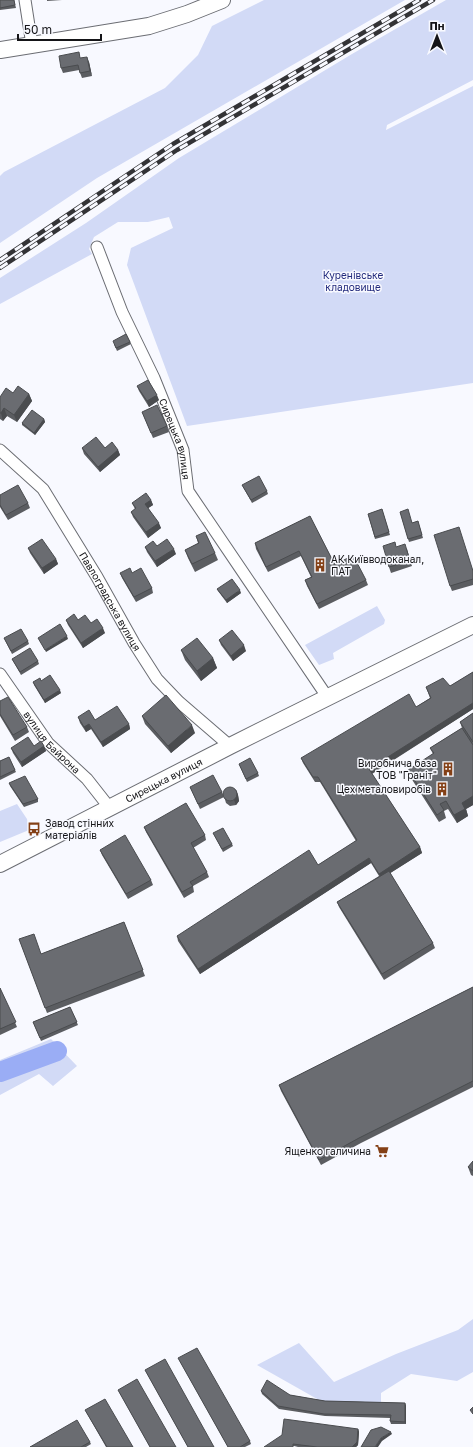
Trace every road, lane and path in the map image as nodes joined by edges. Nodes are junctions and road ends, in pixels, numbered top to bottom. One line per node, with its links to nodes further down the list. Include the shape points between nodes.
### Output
1 (25, 0): 3 (street)
2 (222, 0): 3 (main road, via 149,26)
3 (32, 45): 4 (main road)
4 (0, 50)
5 (97, 247): 9 (street, Сирецька вулиця, via 122,312 154,378 181,446 188,491)
6 (0, 450): 10 (street, Павлоградська вулиця, via 43,489 157,679)
7 (473, 625): 9 (main road, Сирецька вулиця)
8 (0, 674): 11 (street, вулиця Байрона, via 48,743 87,780)
9 (328, 698): 10 (main road, Сирецька вулиця)
10 (230, 746): 11 (main road, Сирецька вулиця)
11 (109, 807): 12 (main road, Сирецька вулиця)
12 (0, 864)

